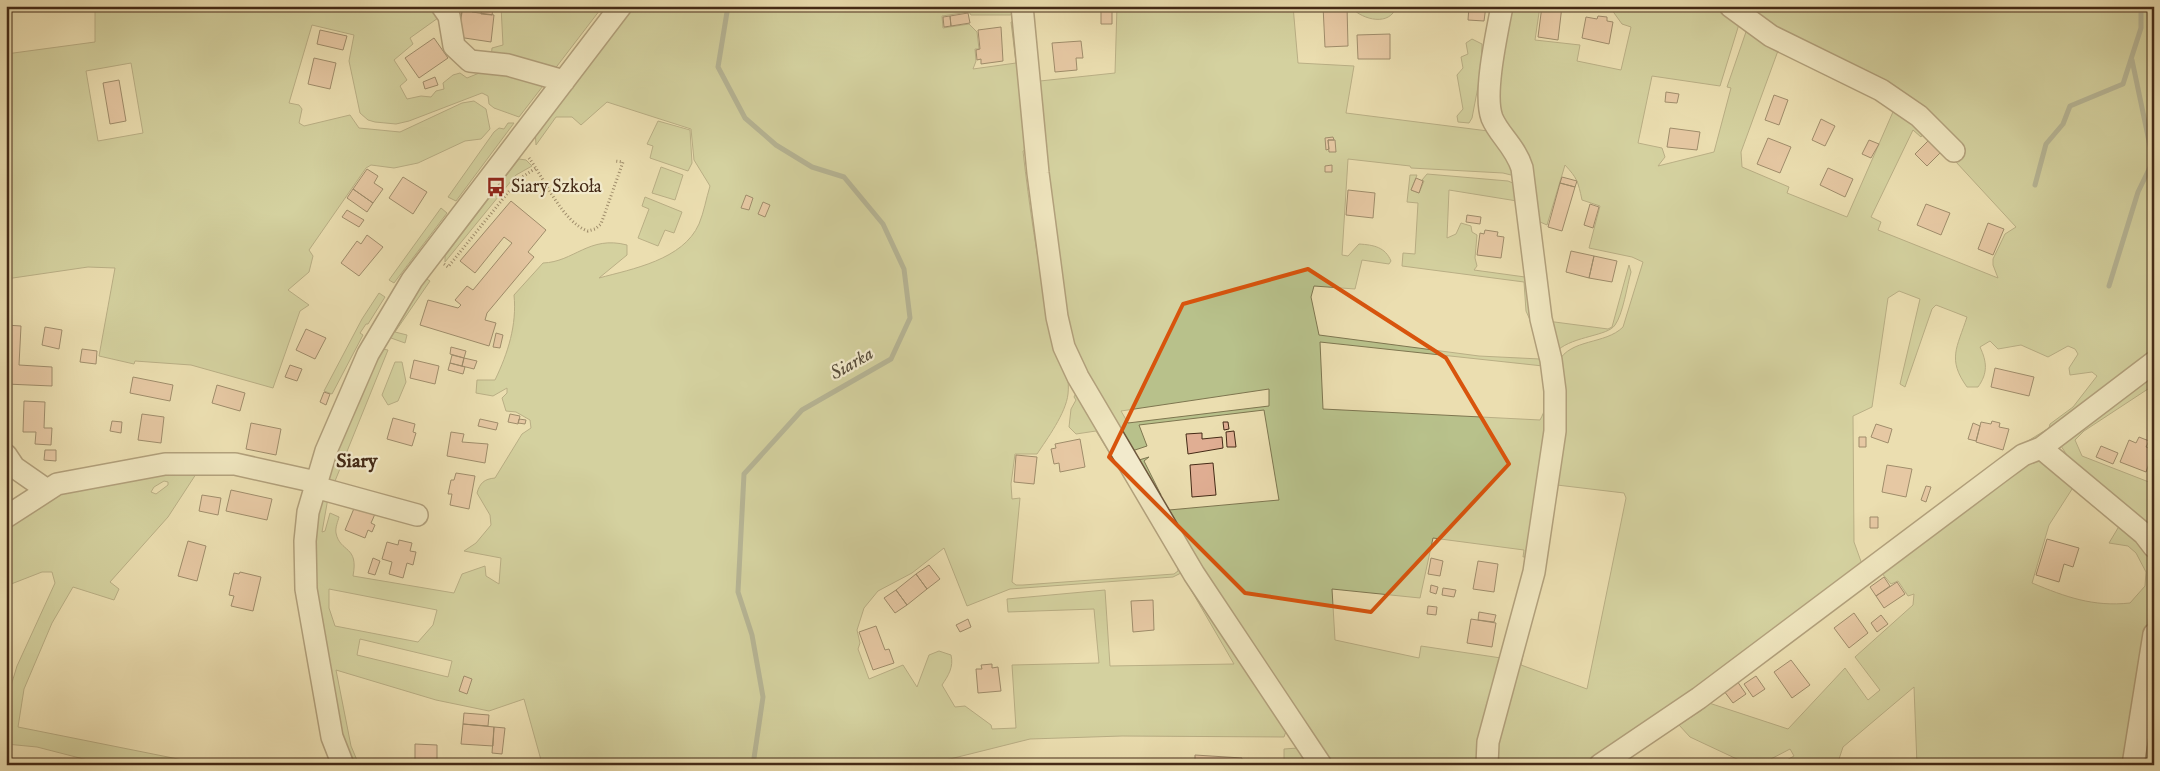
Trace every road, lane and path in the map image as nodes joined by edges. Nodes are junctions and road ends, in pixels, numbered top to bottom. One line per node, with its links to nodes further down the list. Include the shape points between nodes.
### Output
1 (442, 6): 6 (street, via 449,16 454,46 470,62 508,65)
2 (621, 6): 6 (street)
3 (1022, 6): 22 (street, via 1038,173 1056,317 1064,347 1087,394 1189,566)
4 (1502, 6): 23 (street, via 1489,103 1493,119 1517,153 1522,168 1541,320 1555,391 1555,430 1534,572 1488,742)
5 (1730, 6): 7 (street, via 1771,36 1881,90 1919,116)
6 (564, 81): 15 (street, via 412,280 368,354 326,451)
7 (1954, 151)
8 (523, 154): 10 (path)
9 (615, 161): 10 (path, via 623,162 601,224 588,231 581,229 564,211)
10 (536, 168): 11 (path)
11 (519, 179)
12 (2154, 362): 13 (street)
13 (2041, 448): 19 (street, via 2144,534); 24 (street, via 2022,455 1699,698)
14 (6, 455): 16 (street, via 14,467)
15 (315, 485): 16 (street, via 235,464 165,464 57,484); 17 (street); 21 (street, via 305,541 306,589 332,737)
16 (47, 490): 18 (street)
17 (417, 515)
18 (6, 517)
19 (2154, 547)
20 (2154, 634): 25 (street)
21 (343, 765)
22 (1321, 765)
23 (1487, 765)
24 (1600, 765)
25 (2133, 765)

